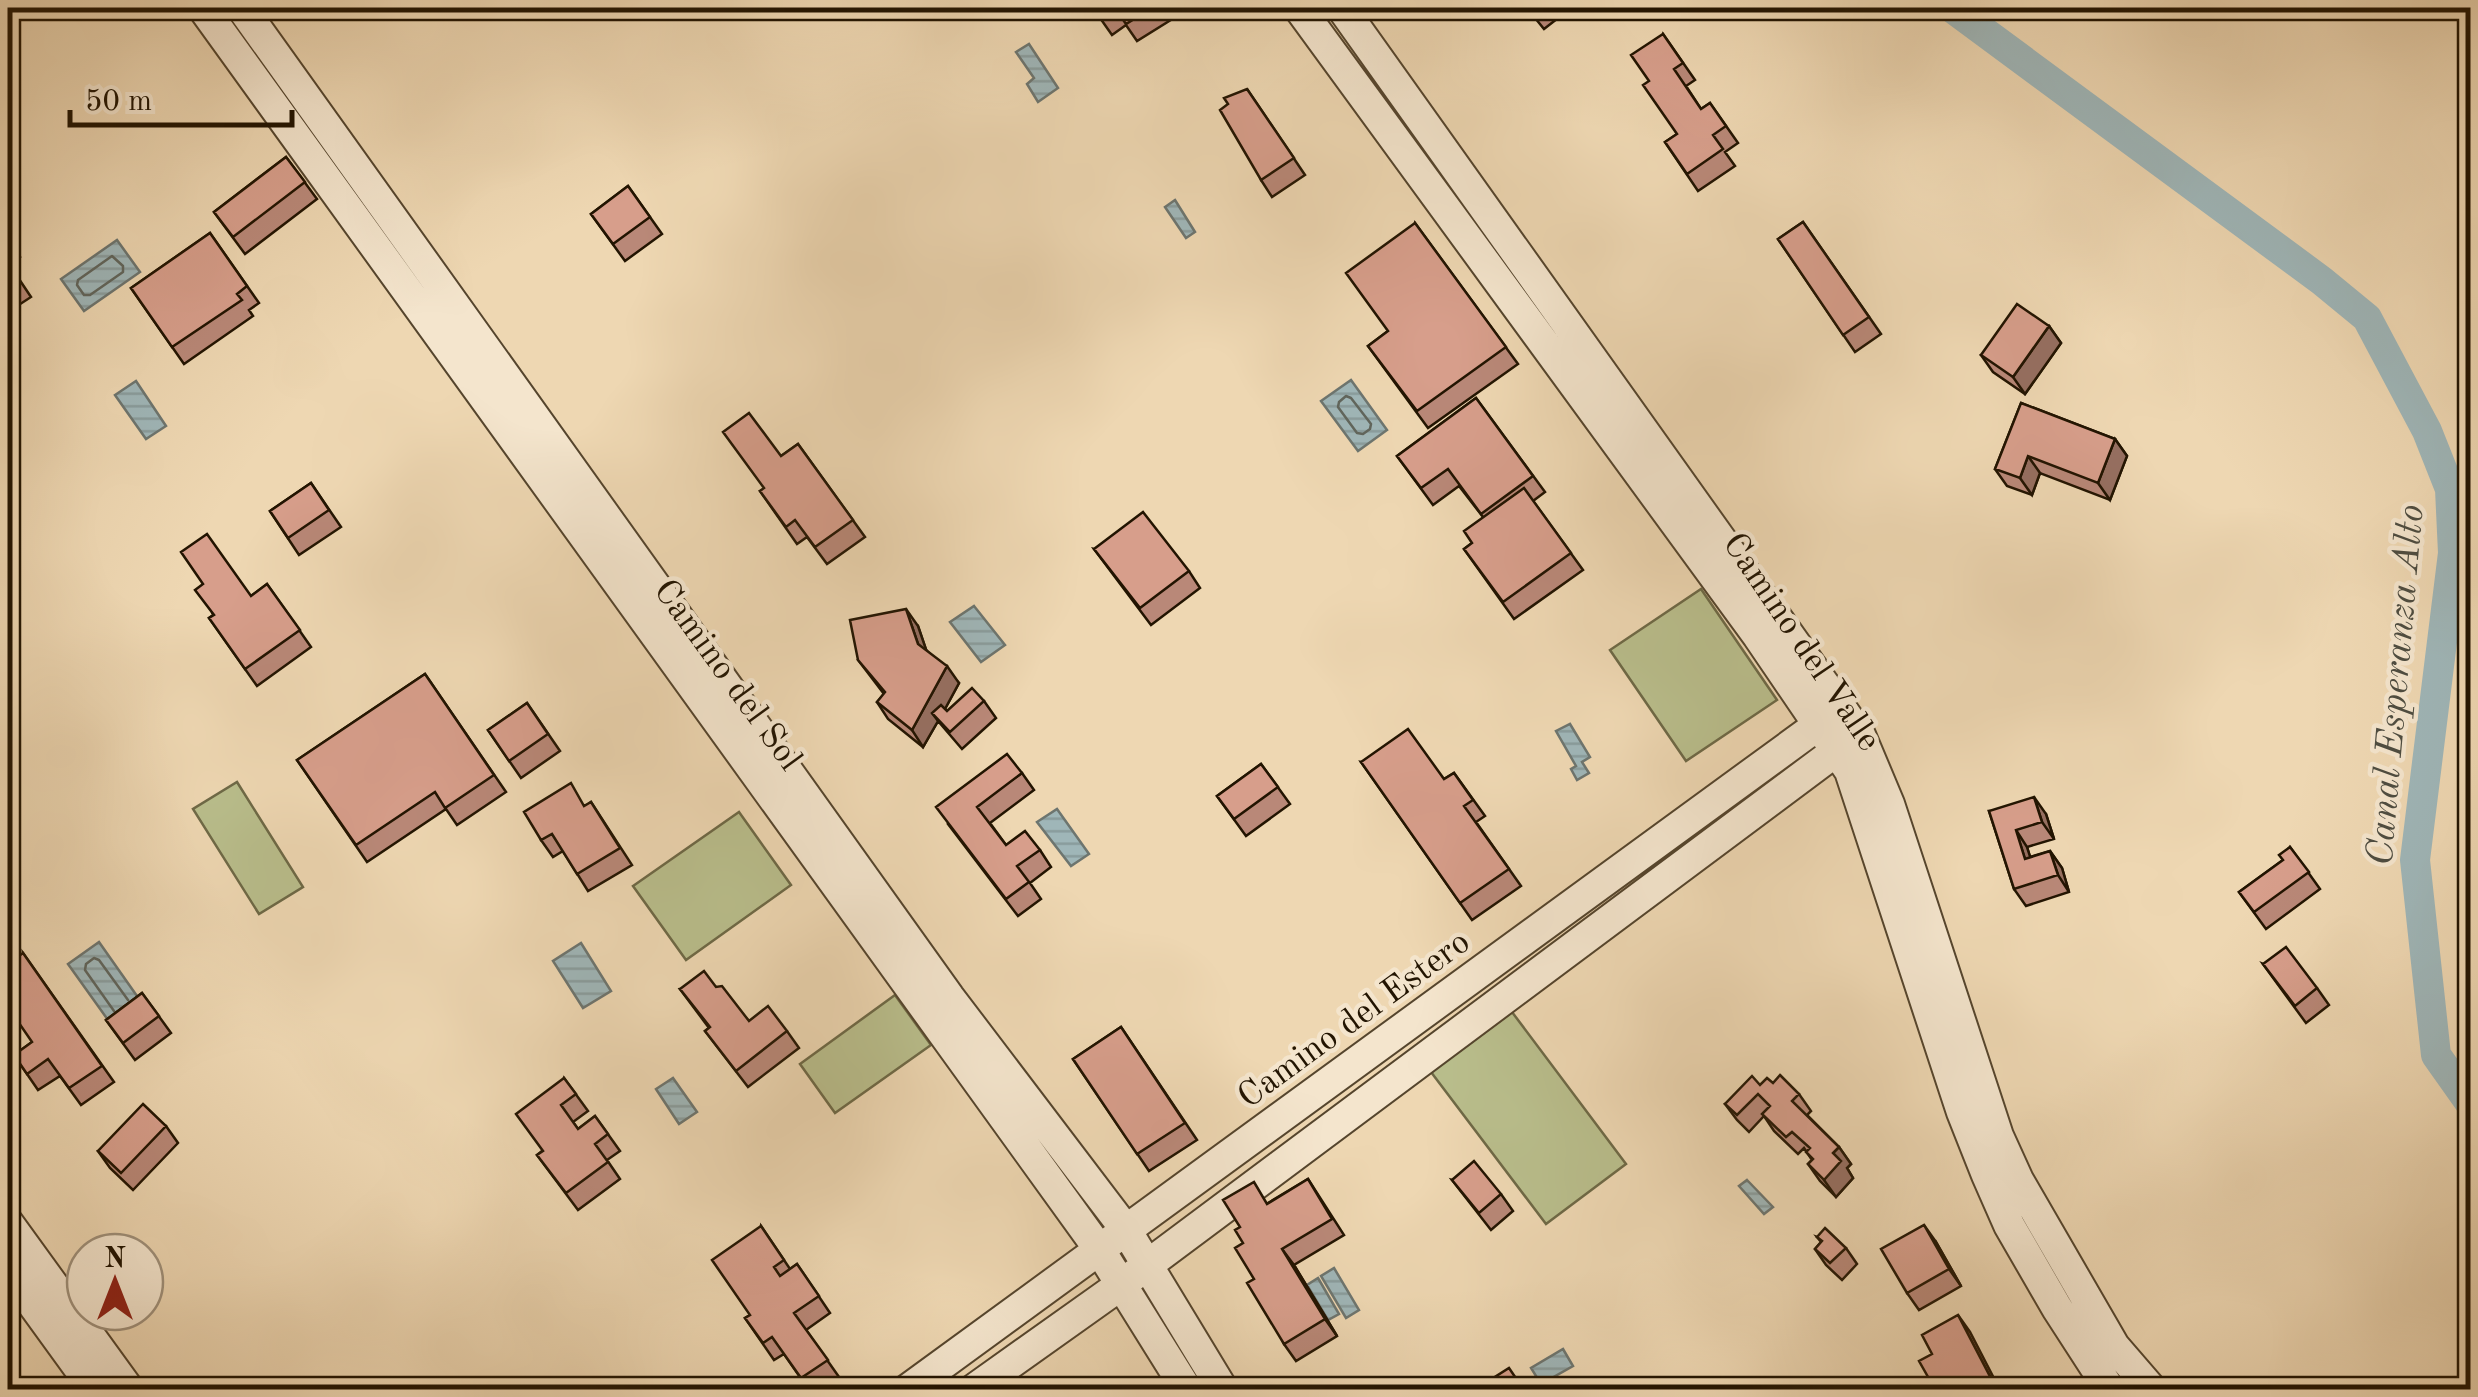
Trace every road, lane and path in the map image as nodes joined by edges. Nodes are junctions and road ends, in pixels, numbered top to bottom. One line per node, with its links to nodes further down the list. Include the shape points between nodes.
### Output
1 (203, 8): 8 (street, Camino del Sol)
2 (242, 8): 7 (street, Camino del Sol, via 949,997)
3 (1299, 8): 5 (street, Camino del Valle, via 1758,636)
4 (1342, 8): 5 (street, Camino del Valle)
5 (1839, 729): 7 (street, Camino del Estero); 9 (street, Camino del Estero); 18 (street, Camino del Valle, via 1986,1176); 19 (street, Camino del Valle, via 1890,804 2018,1180 2095,1315)
6 (8, 1224): 13 (street)
7 (1126, 1230): 8 (street, Camino del Estero); 9 (street, Camino del Sol)
8 (1099, 1249): 11 (street, Camino del Sol); 14 (street, Camino del Estero)
9 (1146, 1266): 11 (street, Camino del Estero); 17 (street, Camino del Sol)
10 (8, 1270): 12 (street)
11 (1122, 1284): 15 (street, Camino del Estero); 16 (street, Camino del Sol)
12 (95, 1390)
13 (129, 1390)
14 (907, 1390)
15 (973, 1390)
16 (1187, 1390)
17 (1223, 1390)
18 (2110, 1390)
19 (2152, 1390)

